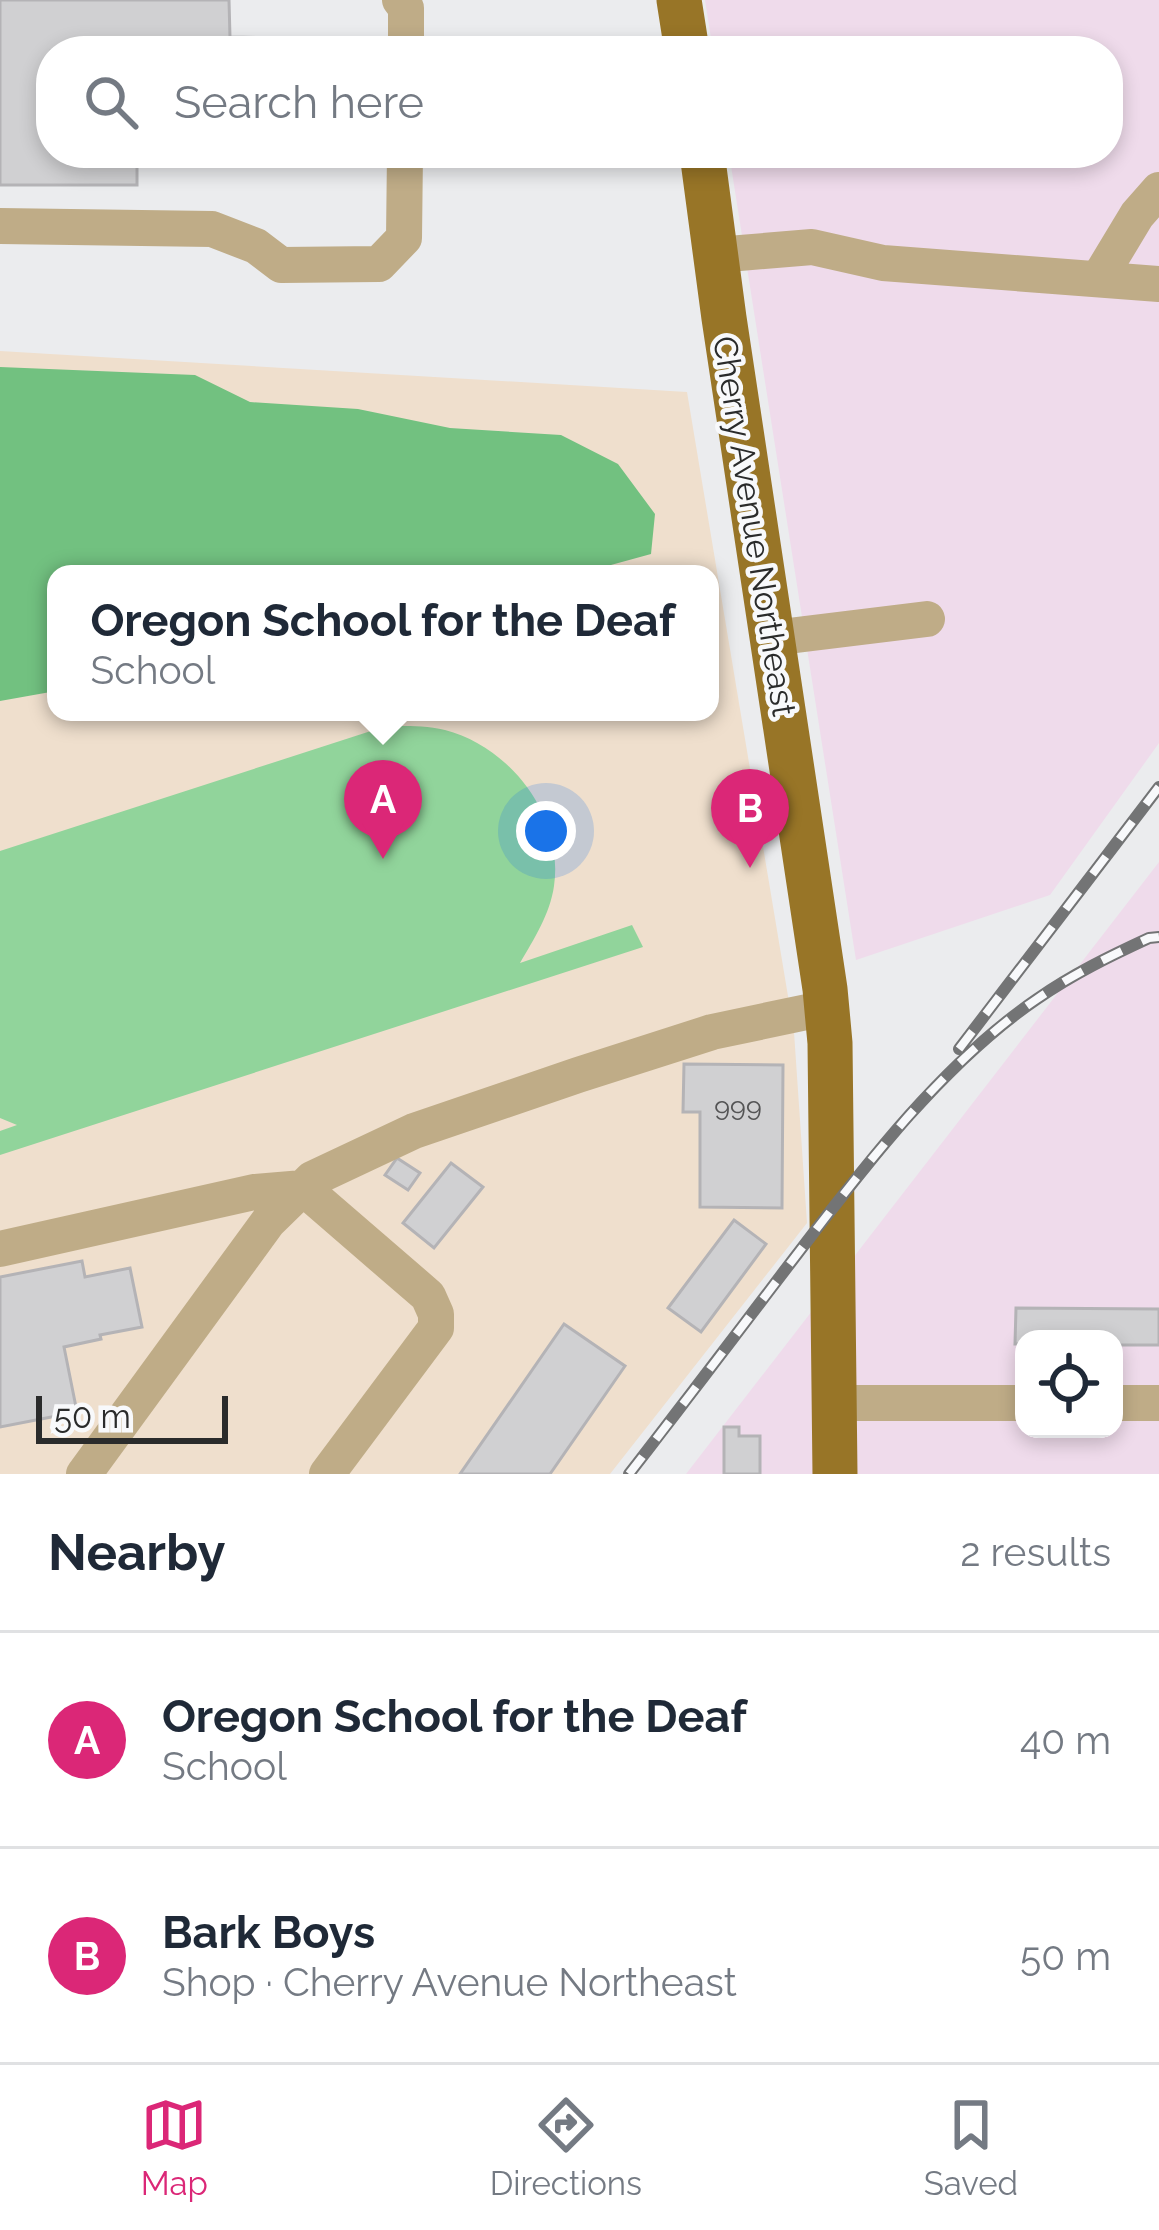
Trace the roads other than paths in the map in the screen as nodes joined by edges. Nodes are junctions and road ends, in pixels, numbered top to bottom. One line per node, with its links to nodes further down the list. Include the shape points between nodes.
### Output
1 (400, 0): 3 (street)
2 (680, 0): 4 (main road)
3 (406, 36)
4 (685, 36)
5 (405, 168): 8 (street, via 404,238 380,264 281,265 212,229)
6 (704, 168): 9 (main road, Cherry Avenue Northeast)
7 (1159, 190): 10 (street)
8 (0, 226)
9 (716, 255): 10 (street, via 812,247 883,263); 13 (main road, Cherry Avenue Northeast)
10 (1100, 278): 11 (street)
11 (1159, 284)
12 (927, 620): 13 (street)
13 (772, 638): 14 (main road, Cherry Avenue Northeast)
14 (826, 1008): 15 (street, via 712,1032 414,1131); 17 (main road, Cherry Avenue Northeast)
15 (303, 1188): 16 (street); 21 (street, via 268,1222); 22 (street, via 428,1296 436,1314 436,1328)
16 (0, 1250)
17 (835, 1403): 18 (street); 23 (main road, Cherry Avenue Northeast)
18 (1015, 1403)
19 (1123, 1403): 20 (street)
20 (1159, 1403)
21 (84, 1474)
22 (327, 1474)
23 (835, 1474)

